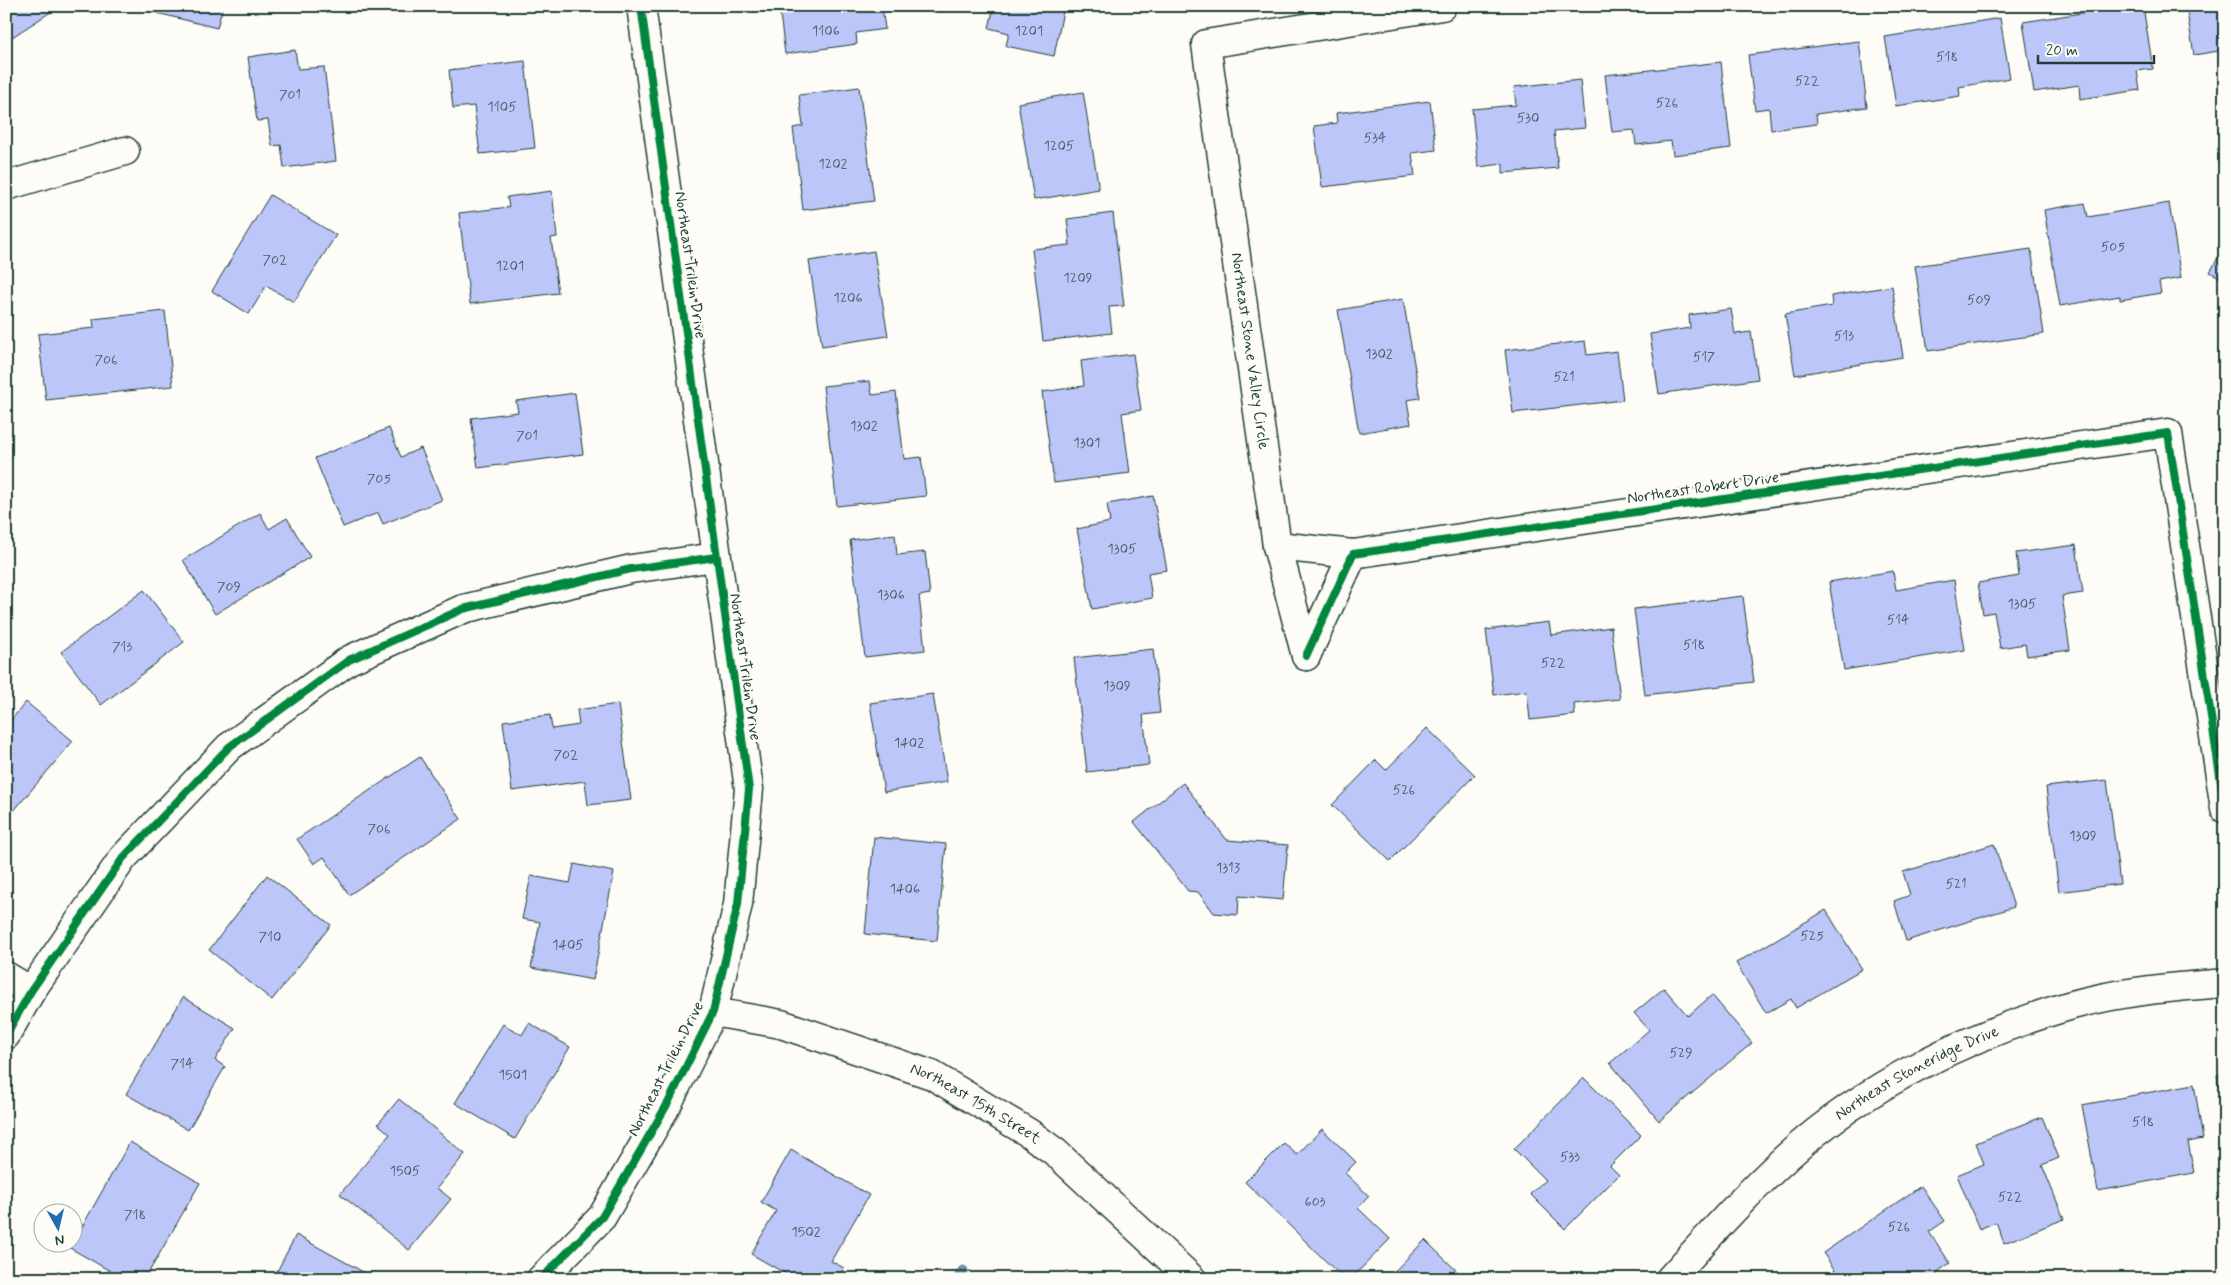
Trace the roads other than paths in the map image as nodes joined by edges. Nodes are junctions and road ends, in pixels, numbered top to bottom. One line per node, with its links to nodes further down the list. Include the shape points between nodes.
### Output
1 (641, 6): 7 (street, Northeast Trilein Drive)
2 (1442, 6): 5 (street, Northeast Stone Valley Circle, via 1206,44)
3 (125, 151): 4 (street)
4 (6, 186)
5 (1277, 546): 6 (street, Northeast Robert Drive); 6 (street, Northeast Stone Valley Circle, via 1306,656)
6 (1353, 554): 8 (street, Northeast Robert Drive, via 2168,433)
7 (716, 558): 11 (street, via 631,569 463,609 349,660 228,747 122,858); 12 (street, Northeast Trilein Drive, via 749,789 738,904)
8 (2225, 809)
9 (6, 976): 11 (street)
10 (2225, 983): 16 (street, Northeast Stoneridge Drive, via 2151,990 2073,1005 1991,1032 1918,1066 1850,1107 1789,1156 1731,1212)
11 (31, 991): 13 (street)
12 (713, 1012): 14 (street, Northeast Trilein Drive, via 668,1103 602,1217); 15 (street, Northeast 15th Street, via 781,1024 932,1075 1055,1152)
13 (6, 1035)
14 (540, 1279)
15 (1192, 1279)
16 (1670, 1279)

